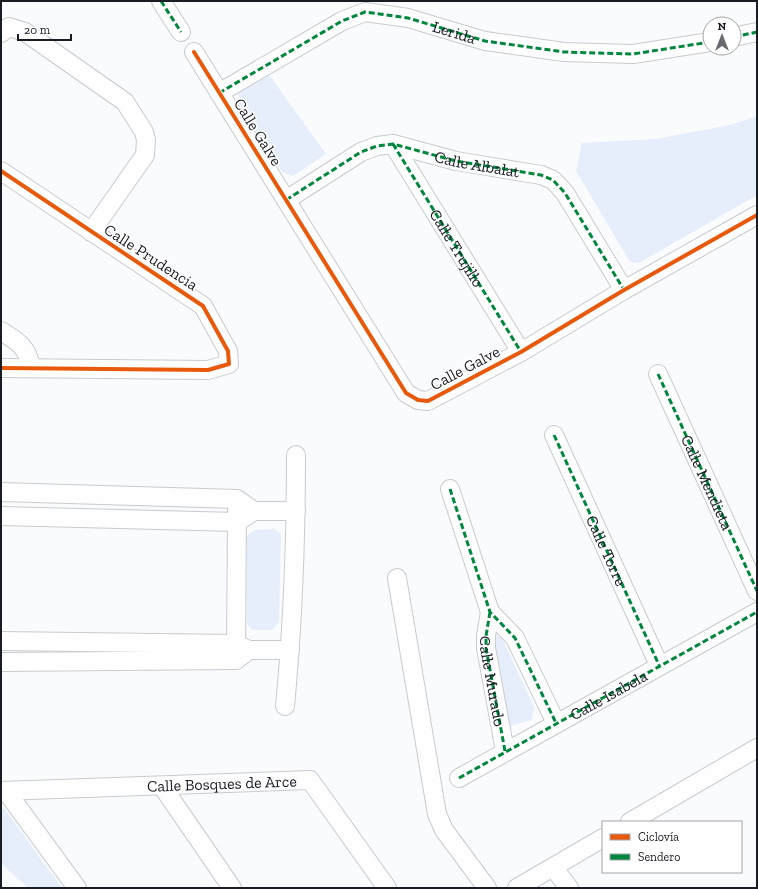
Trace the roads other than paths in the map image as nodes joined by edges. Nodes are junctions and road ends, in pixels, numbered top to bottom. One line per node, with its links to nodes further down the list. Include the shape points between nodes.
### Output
1 (161, 1): 2 (street)
2 (181, 32)
3 (757, 32): 5 (street)
4 (1, 33): 13 (street, via 9,27 25,32 125,102 144,132 145,154)
5 (742, 35)
6 (702, 43): 8 (street, Lerida, via 633,54 564,52 485,41 408,18 365,12 342,21)
7 (194, 52): 8 (street, Calle Galve)
8 (220, 93): 11 (street, Calle Galve)
9 (393, 144): 11 (street, Calle Albalat, via 361,152); 14 (street, Calle Albalat, via 456,161 541,175 554,180 565,192); 16 (street, Calle Trujillo)
10 (1, 171): 13 (street, Calle Prudencia)
11 (286, 200): 16 (street, Calle Galve, via 406,393 418,400 428,401)
12 (757, 215): 14 (street, Calle Galve)
13 (91, 232): 18 (street, Calle Prudencia, via 203,306 228,351 229,364 208,370)
14 (624, 290): 16 (street, Calle Galve)
15 (1, 331): 18 (street, via 26,350)
16 (521, 352)
17 (1, 368): 18 (street, Calle Prudencia)
18 (31, 368)
19 (658, 374): 30 (street, Calle Mendieta)
20 (554, 435): 37 (street, Calle Torre)
21 (296, 455): 26 (street)
22 (450, 489): 31 (street, Calle Murado)
23 (1, 492): 24 (street)
24 (237, 499): 25 (street); 28 (street)
25 (254, 511): 26 (street); 28 (street)
26 (296, 511): 34 (street)
27 (1, 516): 28 (street)
28 (237, 522): 35 (street)
29 (397, 578): 51 (street, via 437,814 451,839)
30 (757, 591)
31 (490, 612): 39 (street, Calle Murado, via 515,638); 41 (street, Calle Murado, via 486,648)
32 (757, 612): 37 (street, Calle Isabela)
33 (1, 640): 35 (street)
34 (290, 650): 35 (street); 38 (street)
35 (240, 651): 36 (street)
36 (1, 662)
37 (659, 665): 39 (street, Calle Isabela)
38 (285, 706)
39 (556, 723): 41 (street, Calle Isabela)
40 (757, 748): 45 (street)
41 (505, 751): 42 (street, Calle Isabela)
42 (459, 778)
43 (162, 786): 44 (street, Calle Bosques de Arce); 49 (street); 50 (street, Calle Bosques de Arce, via 310,780)
44 (3, 791): 48 (street)
45 (632, 821)
46 (602, 839): 47 (street)
47 (553, 867): 52 (street); 53 (street)
48 (77, 888)
49 (232, 888)
50 (387, 888)
51 (487, 888)
52 (517, 888)
53 (569, 888)

